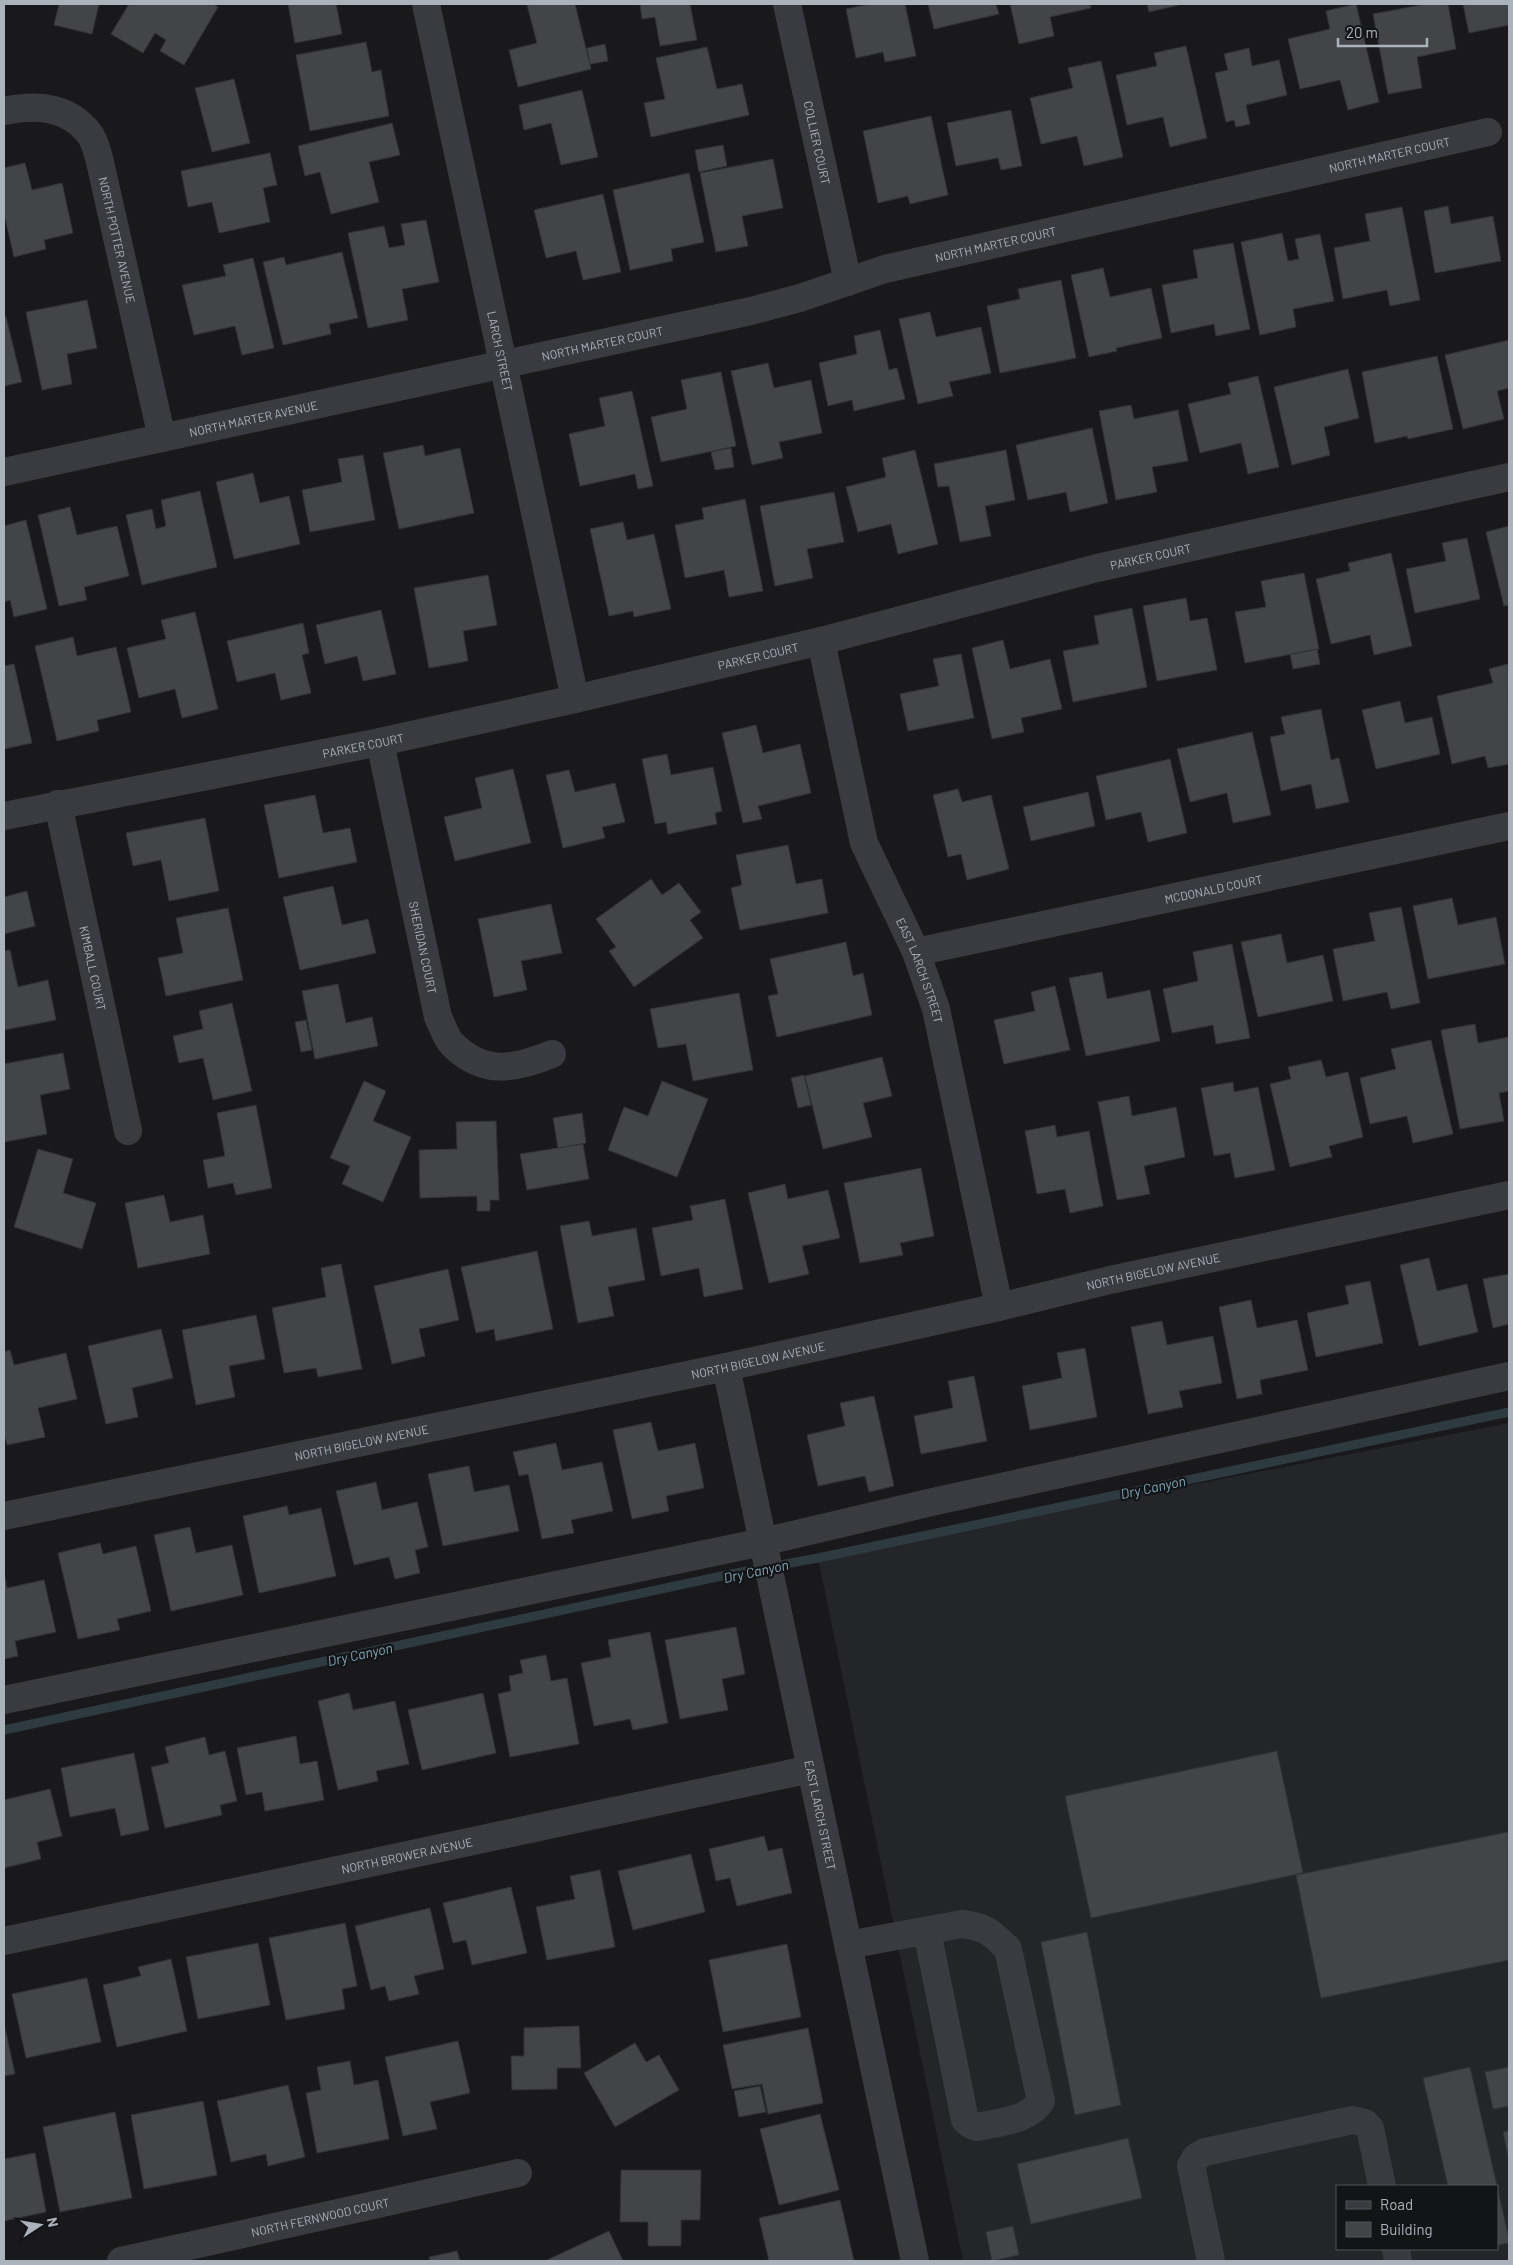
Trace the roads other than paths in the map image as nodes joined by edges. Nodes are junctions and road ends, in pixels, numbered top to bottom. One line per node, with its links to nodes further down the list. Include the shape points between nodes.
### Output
1 (426, 4): 6 (street, LARCH STREET)
2 (786, 4): 5 (street, COLLIER COURT)
3 (4, 111): 7 (street, NORTH POTTER AVENUE, via 23,107 49,108 73,118 91,137 100,162)
4 (1488, 132): 5 (street, NORTH MARTER COURT, via 885,269)
5 (848, 282): 6 (street, NORTH MARTER COURT, via 751,311)
6 (504, 366): 7 (street, NORTH MARTER AVENUE); 11 (street, LARCH STREET)
7 (162, 438): 8 (street, NORTH MARTER AVENUE)
8 (4, 472)
9 (1509, 477): 10 (street, PARKER COURT, via 1097,568)
10 (821, 641): 11 (street, PARKER COURT); 16 (street, EAST LARCH STREET, via 864,843)
11 (575, 699): 12 (street, PARKER COURT)
12 (380, 742): 13 (street, PARKER COURT); 17 (street, SHERIDAN COURT, via 438,1017 451,1044 475,1062 504,1068)
13 (58, 804): 14 (street, PARKER COURT); 18 (street, KIMBALL COURT)
14 (4, 816)
15 (1509, 826): 16 (street, MCDONALD COURT)
16 (916, 952): 20 (street, EAST LARCH STREET, via 936,1009)
17 (552, 1054)
18 (128, 1131)
19 (1509, 1195): 20 (street, NORTH BIGELOW AVENUE, via 1110,1280)
20 (999, 1307): 21 (street, NORTH BIGELOW AVENUE)
21 (726, 1367): 23 (street, NORTH BIGELOW AVENUE); 24 (street, EAST LARCH STREET)
22 (1509, 1376): 24 (street, via 932,1502)
23 (4, 1516)
24 (764, 1545): 25 (street); 26 (street, EAST LARCH STREET)
25 (4, 1700)
26 (811, 1769): 28 (street, NORTH BROWER AVENUE); 29 (street, EAST LARCH STREET)
27 (927, 1930): 27 (street, via 962,1924 981,1926 992,1932 1008,1949 1041,2102 1035,2110 1024,2116 978,2127 965,2120); 29 (street)
28 (4, 1941)
29 (848, 1945): 33 (street, EAST LARCH STREET)
30 (518, 2173): 32 (street, NORTH FERNWOOD COURT)
31 (1382, 2185): 34 (street, via 1370,2128 1353,2120 1205,2152 1196,2157 1191,2166)
32 (121, 2261)
33 (915, 2261)
34 (1211, 2261)

